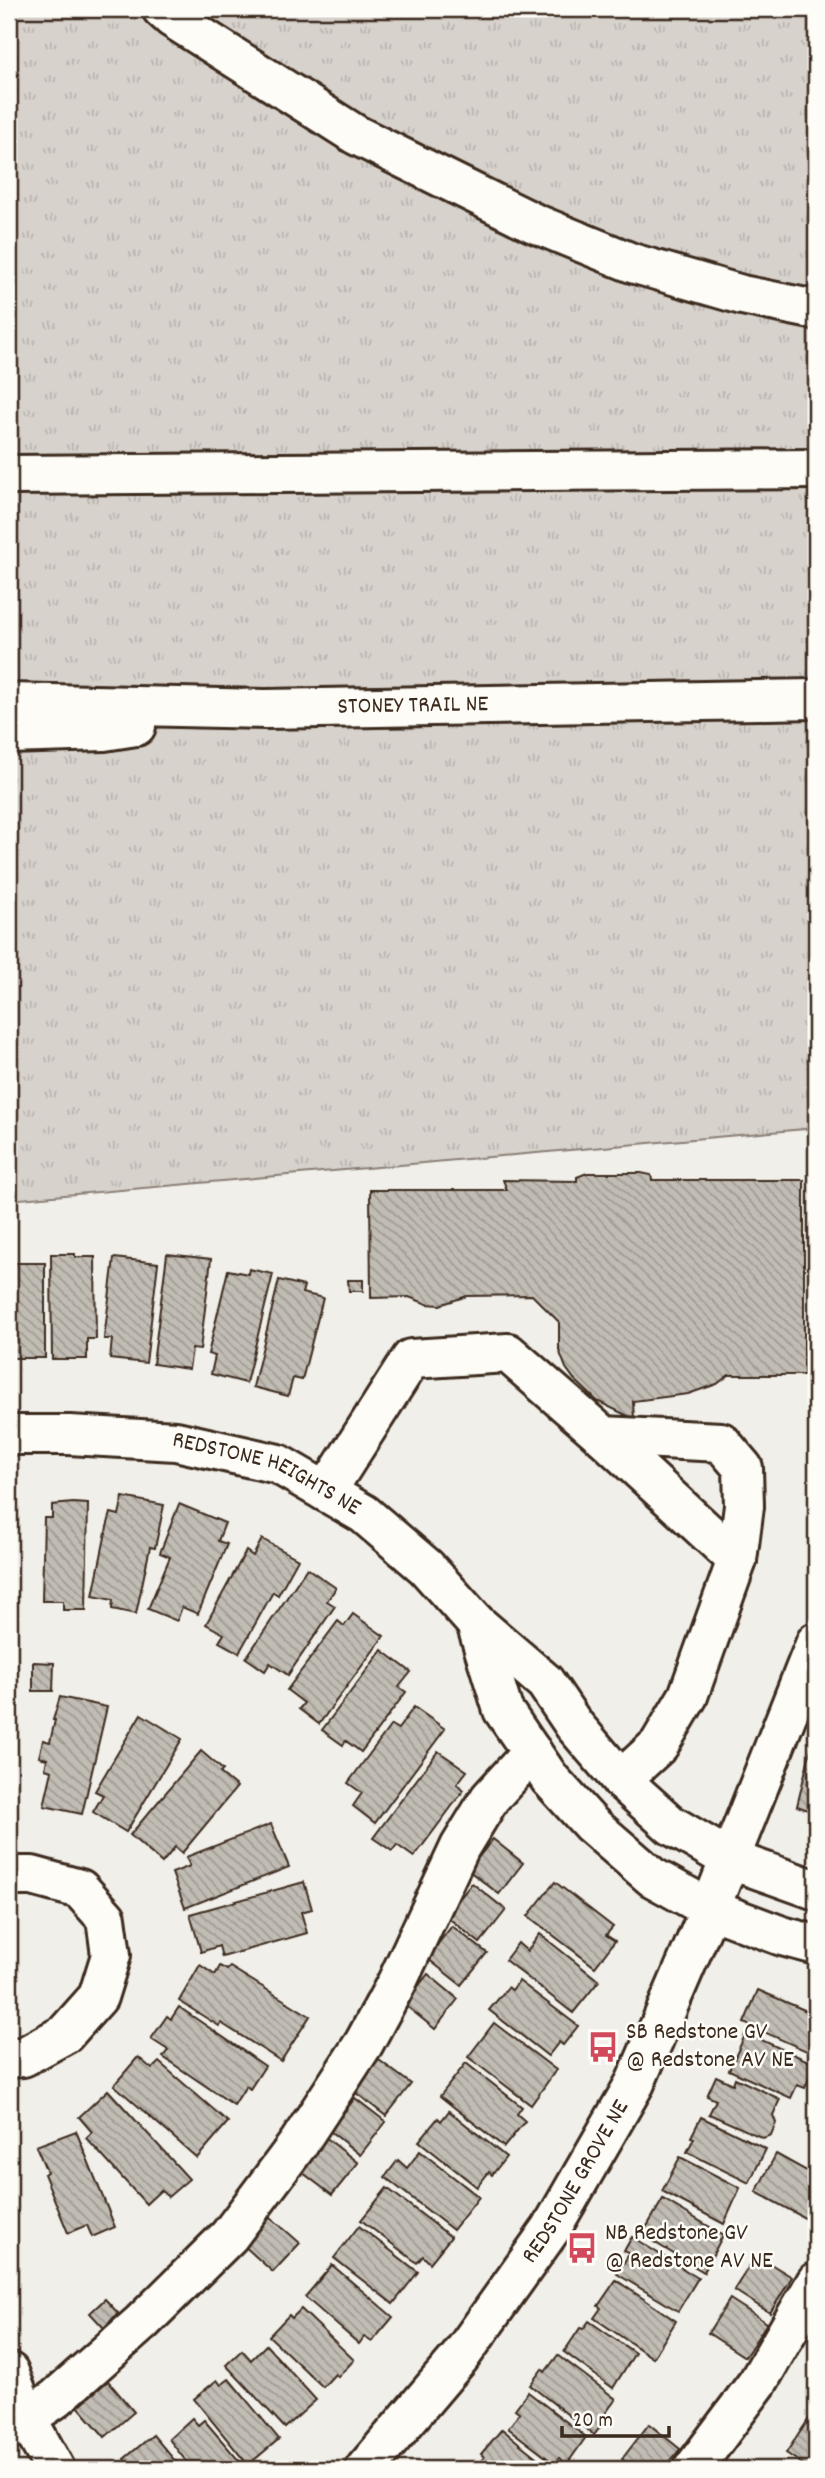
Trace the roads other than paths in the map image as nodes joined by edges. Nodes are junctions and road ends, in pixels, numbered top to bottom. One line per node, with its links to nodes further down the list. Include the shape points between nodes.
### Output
1 (162, 9): 2 (main road, via 356,135 534,223 632,263 742,295)
2 (816, 310)
3 (816, 469): 4 (main road)
4 (9, 475)
5 (816, 699): 7 (main road, STONEY TRAIL NE)
6 (9, 703): 7 (main road, STONEY TRAIL NE)
7 (265, 709): 8 (main road, via 104,731)
8 (9, 734)
9 (9, 1435): 11 (main road, REDSTONE HEIGHTS NE, via 176,1441 278,1464)
10 (603, 1436): 11 (main road, via 508,1353 411,1359); 12 (main road); 12 (main road, via 721,1442 743,1468)
11 (326, 1492): 13 (main road, REDSTONE HEIGHTS NE, via 364,1514 426,1567)
12 (737, 1560): 16 (main road, via 688,1696 659,1745)
13 (475, 1623): 15 (main road, REDSTONE HEIGHTS NE, via 503,1710); 16 (main road, REDSTONE HEIGHTS NE, via 545,1682)
14 (816, 1642): 17 (main road, REDSTONE GROVE NE)
15 (532, 1752): 20 (main road, REDSTONE HEIGHTS NE, via 592,1824 652,1877); 25 (main road, via 491,1798 460,1847 365,2043 229,2236 141,2323 55,2399)
16 (621, 1780): 17 (main road, REDSTONE HEIGHTS NE, via 671,1825)
17 (729, 1859): 19 (main road, REDSTONE HEIGHTS NE); 20 (main road, REDSTONE GROVE NE)
18 (9, 1876): 22 (main road, via 32,1876 80,1889 106,1919 111,1955 97,1997 65,2034 23,2057)
19 (816, 1890)
20 (710, 1909): 21 (main road, REDSTONE HEIGHTS NE); 26 (main road, REDSTONE GROVE NE, via 635,2083 551,2229 460,2357)
21 (816, 1945)
22 (9, 2058)
23 (816, 2282): 28 (main road, via 758,2382)
24 (9, 2372): 25 (main road)
25 (18, 2425): 27 (main road)
26 (367, 2468)
27 (55, 2469)
28 (693, 2469)

